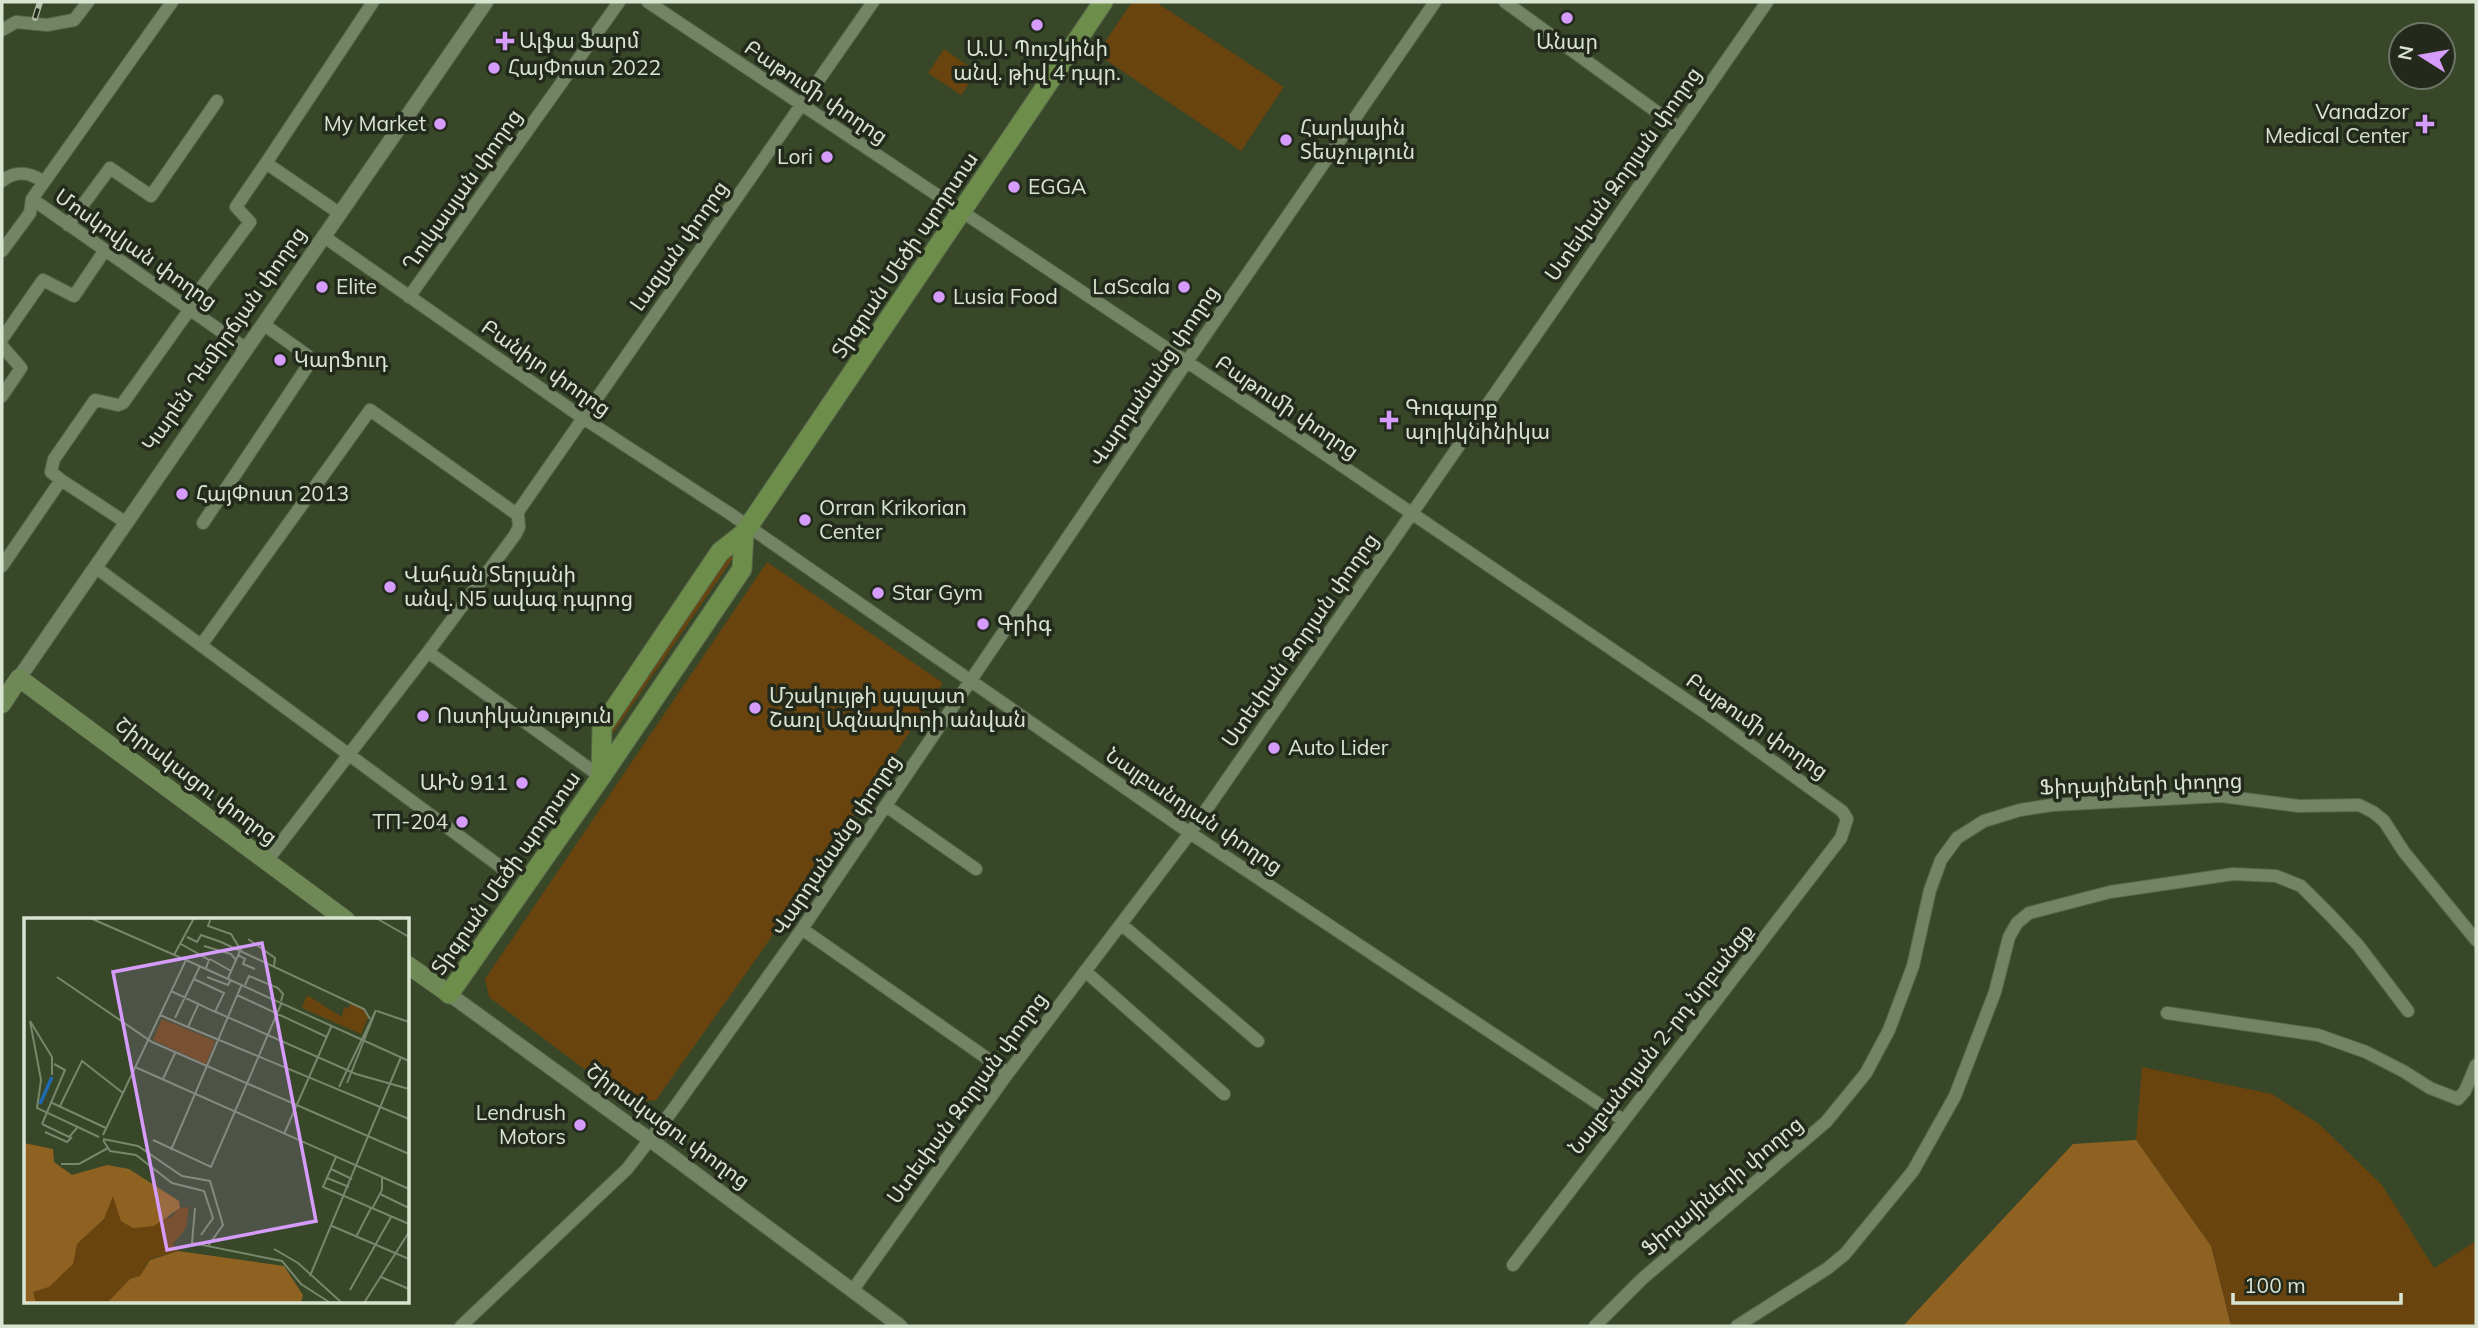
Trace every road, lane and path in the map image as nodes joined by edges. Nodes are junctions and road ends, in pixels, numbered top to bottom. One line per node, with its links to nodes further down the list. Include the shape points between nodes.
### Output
1 (88, 2): 12 (street, via 74,20 16,22)
2 (172, 2): 18 (street, Մոսկովյան փողոց)
3 (373, 2): 16 (street)
4 (486, 2): 21 (street, Կարեն Դեմիրճյան փողոց)
5 (619, 2): 26 (street, Ղուկասյան փողոց)
6 (648, 2): 14 (street, Բաթումի փողոց)
7 (873, 2): 14 (street, Լազյան փողոց)
8 (1102, 2): 20 (main road, Տիգրան Մեծի պողոտա)
9 (1435, 2): 32 (street, Վարդանանց փողոց)
10 (1505, 2): 15 (street)
11 (1767, 2): 15 (street, Ստեփան Զորյան փողոց)
12 (2, 30)
13 (217, 101): 22 (street, via 151,196 110,168)
14 (801, 105): 20 (street, Բաթումի փողոց); 34 (street, Լազյան փողոց)
15 (1679, 128): 37 (street, Ստեփան Զորյան փողոց)
16 (266, 163): 21 (street); 27 (street, via 236,207 250,222)
17 (2, 181): 18 (street, via 23,173)
18 (44, 182): 19 (street, Մոսկովյան փողոց)
19 (32, 199): 22 (street, Մոսկովյան փողոց); 25 (street, via 30,213)
20 (961, 211): 32 (street, Բաթումի փողոց); 40 (main road, Տիգրան Մեծի պողոտա)
21 (340, 213): 23 (street, Կարեն Դեմիրճյան փողոց)
22 (68, 225): 24 (street, Մոսկովյան փողոց)
23 (323, 236): 26 (street, Բանիյո փողոց); 28 (street, Կարեն Դեմիրճյան փողոց)
24 (105, 250): 27 (street, Մոսկովյան փողոց); 29 (street, via 74,296 43,280)
25 (2, 251)
26 (410, 297): 34 (street, Բանիյո փողոց)
27 (188, 308): 31 (street, Մոսկովյան փողոց); 35 (street, via 123,404 95,400 54,459 51,472)
28 (263, 324): 31 (street, Կարեն Դեմիրճյան փողոց); 39 (street, via 308,356 309,364)
29 (2, 339)
30 (2, 346): 33 (street, via 21,368)
31 (245, 348): 38 (street, Կարեն Դեմիրճյան փողոց)
32 (1186, 363): 37 (street, Բաթումի փողոց); 46 (street, Վարդանանց փողոց)
33 (2, 396)
34 (583, 418): 36 (street, Լազյան փողոց); 40 (street, Բանիյո փողոց)
35 (61, 481): 38 (street); 41 (street)
36 (517, 513): 43 (street, via 370,410); 44 (street, Լազյան փողոց, via 514,535)
37 (1411, 513): 51 (street, Ստեփան Զորյան փողոց); 52 (street, Բաթումի փողոց, via 1842,811 1847,819)
38 (125, 522): 42 (street, Կարեն Դեմիրճյան փողոց)
39 (203, 523)
40 (746, 530): 46 (street, Նալբանդյան փողոց); 49 (main road, Տիգրան Մեծի պողոտա, via 742,569); 49 (main road, Տիգրան Մեծի պողոտա, via 719,552 602,727)
41 (2, 566)
42 (95, 567): 43 (street); 45 (street, Կարեն Դեմիրճյան փողոց)
43 (202, 644): 48 (street)
44 (428, 653): 48 (street, Լազյան փողոց); 49 (street)
45 (19, 678): 47 (main road, Կարեն Դեմիրճյան փողոց); 53 (main road, Շիրակացու փողոց)
46 (971, 680): 50 (street, Վարդանանց փողոց); 51 (street, Նալբանդյան փողոց)
47 (2, 704)
48 (350, 754): 53 (street, Լազյան փողոց); 55 (street)
49 (601, 777): 62 (main road, Տիգրան Մեծի պողոտա)
50 (886, 806): 54 (street); 58 (street, Վարդանանց փողոց)
51 (1190, 832): 57 (street, Ստեփան Զորյան փողոց); 69 (street, Նալբանդյան փողոց)
52 (1841, 838): 69 (street, Նալբանդյան 2-րդ նրբանցք)
53 (266, 862): 56 (main road, Շիրակացու փողոց)
54 (976, 869)
55 (505, 870)
56 (343, 918)
57 (1121, 924): 61 (street, Ստեփան Զորյան փողոց); 65 (street)
58 (802, 929): 67 (street); 70 (street, Վարդանանց փողոց)
59 (2476, 940): 75 (street, Ֆիդայիների փողոց, via 2384,821 2359,805 2299,806 2221,796 2052,805 1984,821 1957,838 1941,860 1913,966 1889,1030 1866,1073 1826,1122 1642,1279)
60 (410, 966): 62 (main road, Շիրակացու փողոց)
61 (1085, 971): 67 (street, Ստեփան Զորյան փողոց); 68 (street)
62 (449, 994): 70 (street, Շիրակացու փողոց)
63 (2408, 1011): 76 (street, via 2331,916 2301,886 2276,876 2233,874 2110,892 2029,913 2009,937 1995,992 1955,1096 1913,1171 1846,1254)
64 (2167, 1013): 66 (street, via 2318,1035 2365,1052 2458,1098)
65 (1258, 1041)
66 (2476, 1065)
67 (1008, 1073): 72 (street, Ստեփան Զորյան փողոց)
68 (1224, 1094)
69 (1623, 1119): 71 (street, Նալբանդյան 2-րդ նրբանցք)
70 (649, 1139): 72 (street, Շիրակացու փողոց); 73 (street, Վարդանանց փողոց, via 627,1168)
71 (1513, 1265)
72 (852, 1291): 74 (street, Շիրակացու փողոց)
73 (461, 1326)
74 (900, 1326)
75 (1595, 1326)
76 (1737, 1326)

